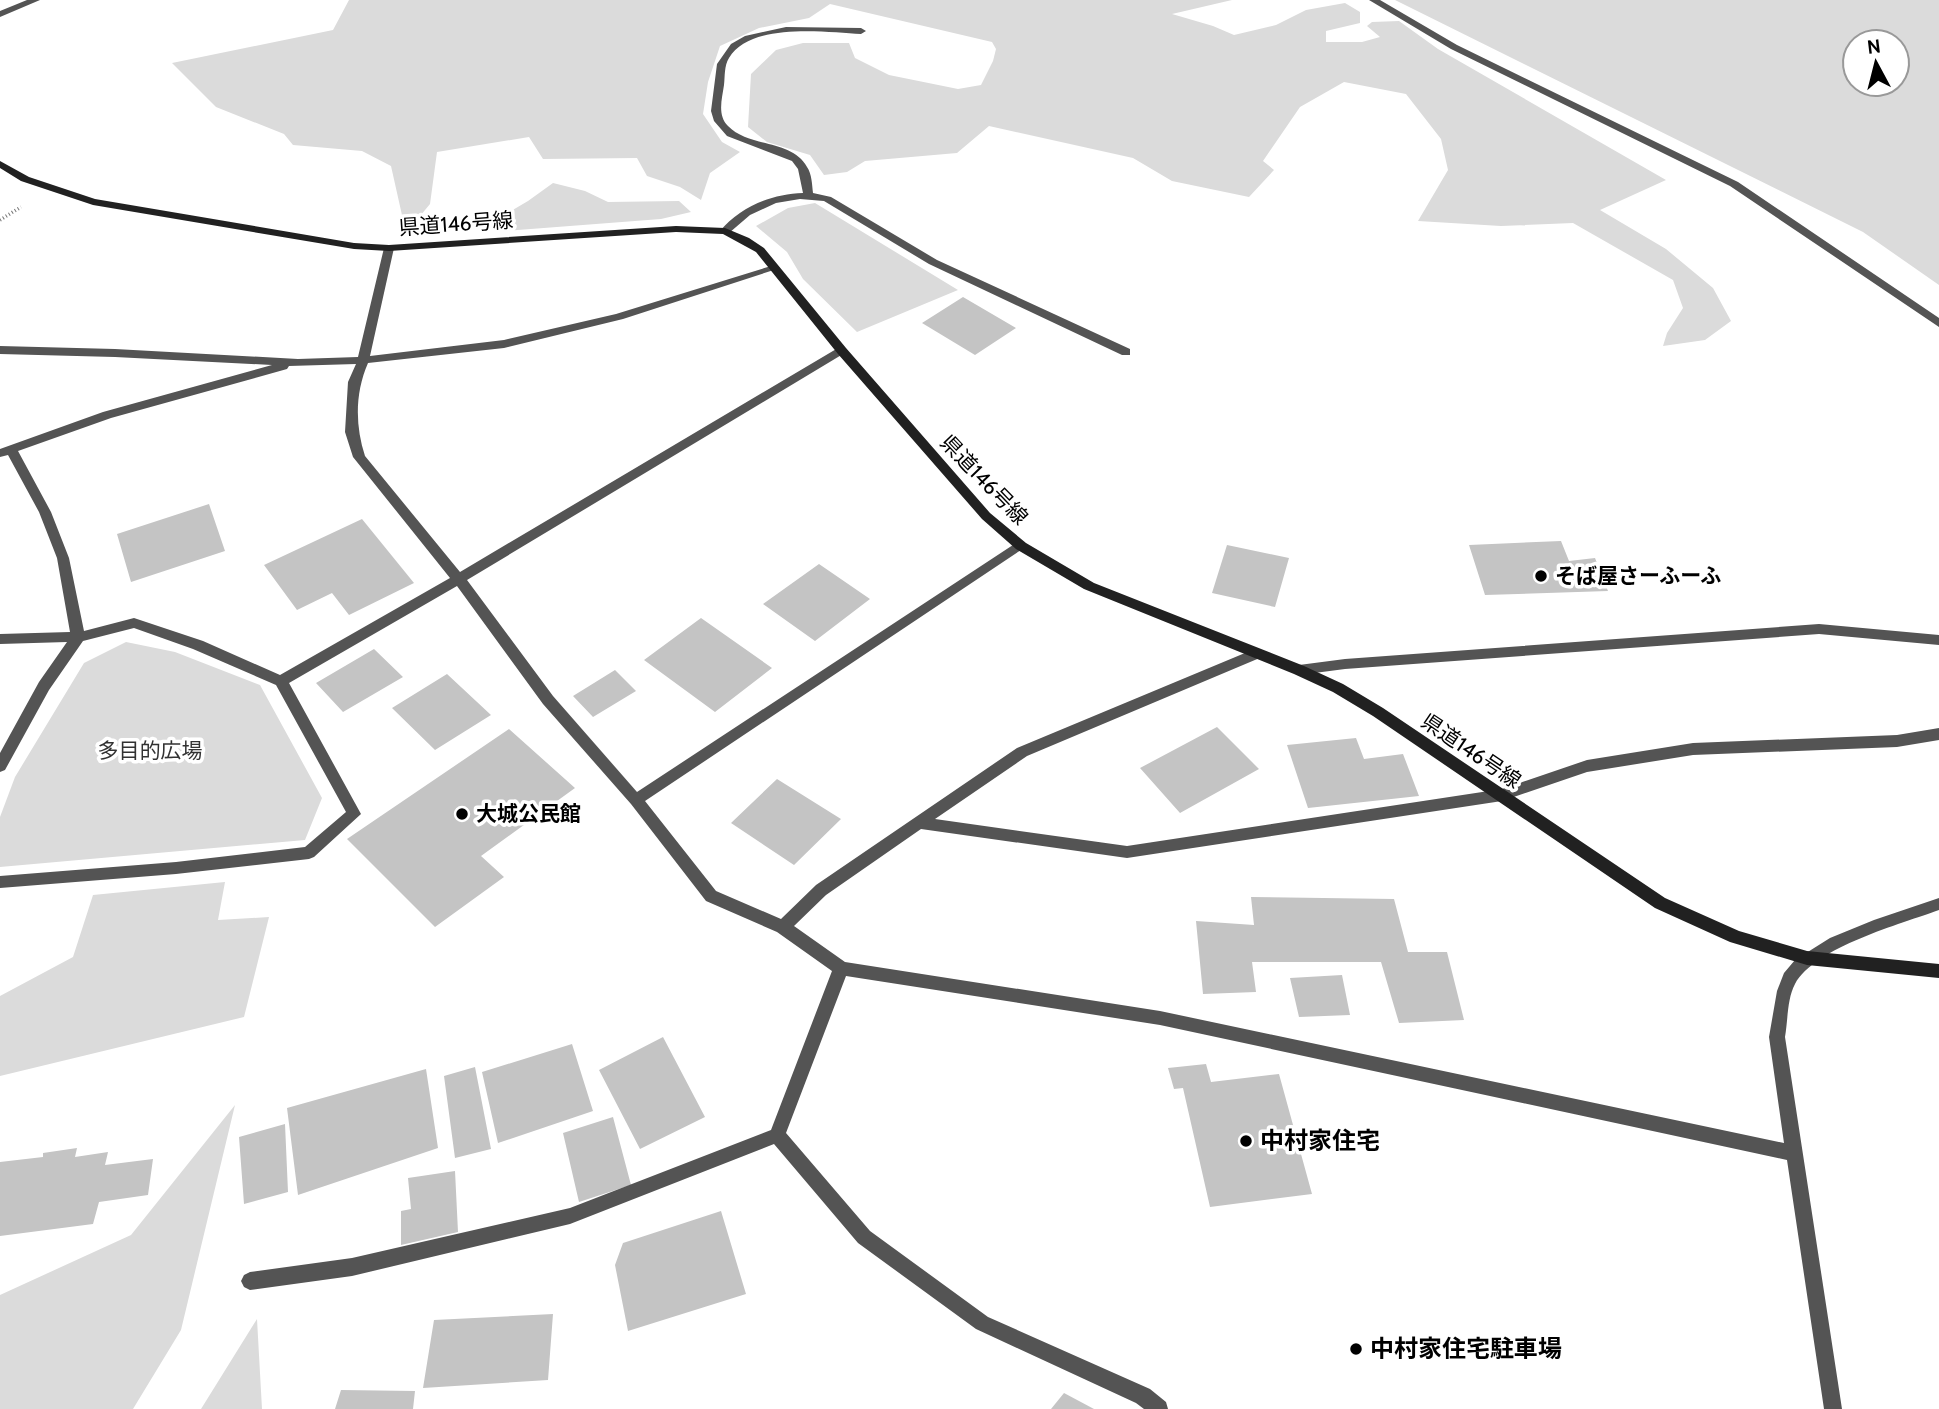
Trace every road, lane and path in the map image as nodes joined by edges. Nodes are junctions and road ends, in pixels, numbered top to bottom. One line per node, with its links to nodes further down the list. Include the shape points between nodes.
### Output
1 (35, 0): 3 (street)
2 (1374, 0): 10 (street, via 1454,47 1734,184)
3 (0, 14)
4 (861, 31): 6 (street, via 782,30 736,44 723,59 715,111 721,125 750,145 787,153 802,166)
5 (0, 164): 8 (main road, 県道146号線, via 25,179 93,202 312,240)
6 (808, 193): 7 (street, via 751,210); 13 (street, via 827,199 933,262)
7 (726, 231): 8 (main road, 県道146号線, via 676,229); 9 (main road, 県道146号線, via 760,250)
8 (388, 248): 14 (street)
9 (775, 268): 12 (main road, 県道146号線); 14 (street, via 619,317 504,344)
10 (1939, 323)
11 (0, 350): 15 (street)
12 (842, 351): 17 (main road, 県道146号線, via 986,516); 18 (street)
13 (1126, 352)
14 (363, 360): 15 (street); 18 (street, via 354,382 351,432 359,457)
15 (298, 363): 16 (street, via 107,415)
16 (6, 451): 19 (street, via 45,512 63,558)
17 (1021, 546): 22 (main road, 県道146号線, via 1089,586); 28 (street)
18 (458, 578): 24 (street); 28 (street, via 548,700)
19 (78, 636): 20 (street); 24 (street, via 134,623); 26 (street)
20 (0, 639)
21 (1939, 640): 23 (street, via 1819,629)
22 (1257, 653): 23 (main road, 県道146号線); 29 (street, via 1022,752)
23 (1299, 670): 27 (main road, 県道146号線, via 1378,712)
24 (281, 681): 30 (street, via 354,814 309,853)
25 (1939, 734): 27 (street, via 1897,741 1693,749 1587,766)
26 (0, 766)
27 (1502, 795): 29 (street, via 1127,852); 33 (main road, 県道146号線, via 1660,903 1736,937)
28 (636, 800): 32 (street, via 711,896)
29 (919, 823): 32 (street, via 821,890)
30 (0, 882)
31 (1939, 904): 33 (street, via 1863,931)
32 (783, 927): 34 (street)
33 (1807, 958): 35 (main road, 県道146号線); 37 (street, via 1789,979 1777,1037)
34 (841, 968): 36 (street); 37 (street, via 1160,1018)
35 (1939, 971)
36 (777, 1135): 38 (street, via 570,1216 352,1267); 39 (street, via 864,1237 982,1323 1143,1396)
37 (1796, 1154): 40 (street)
38 (250, 1281)
39 (1159, 1409)
40 (1833, 1409)

